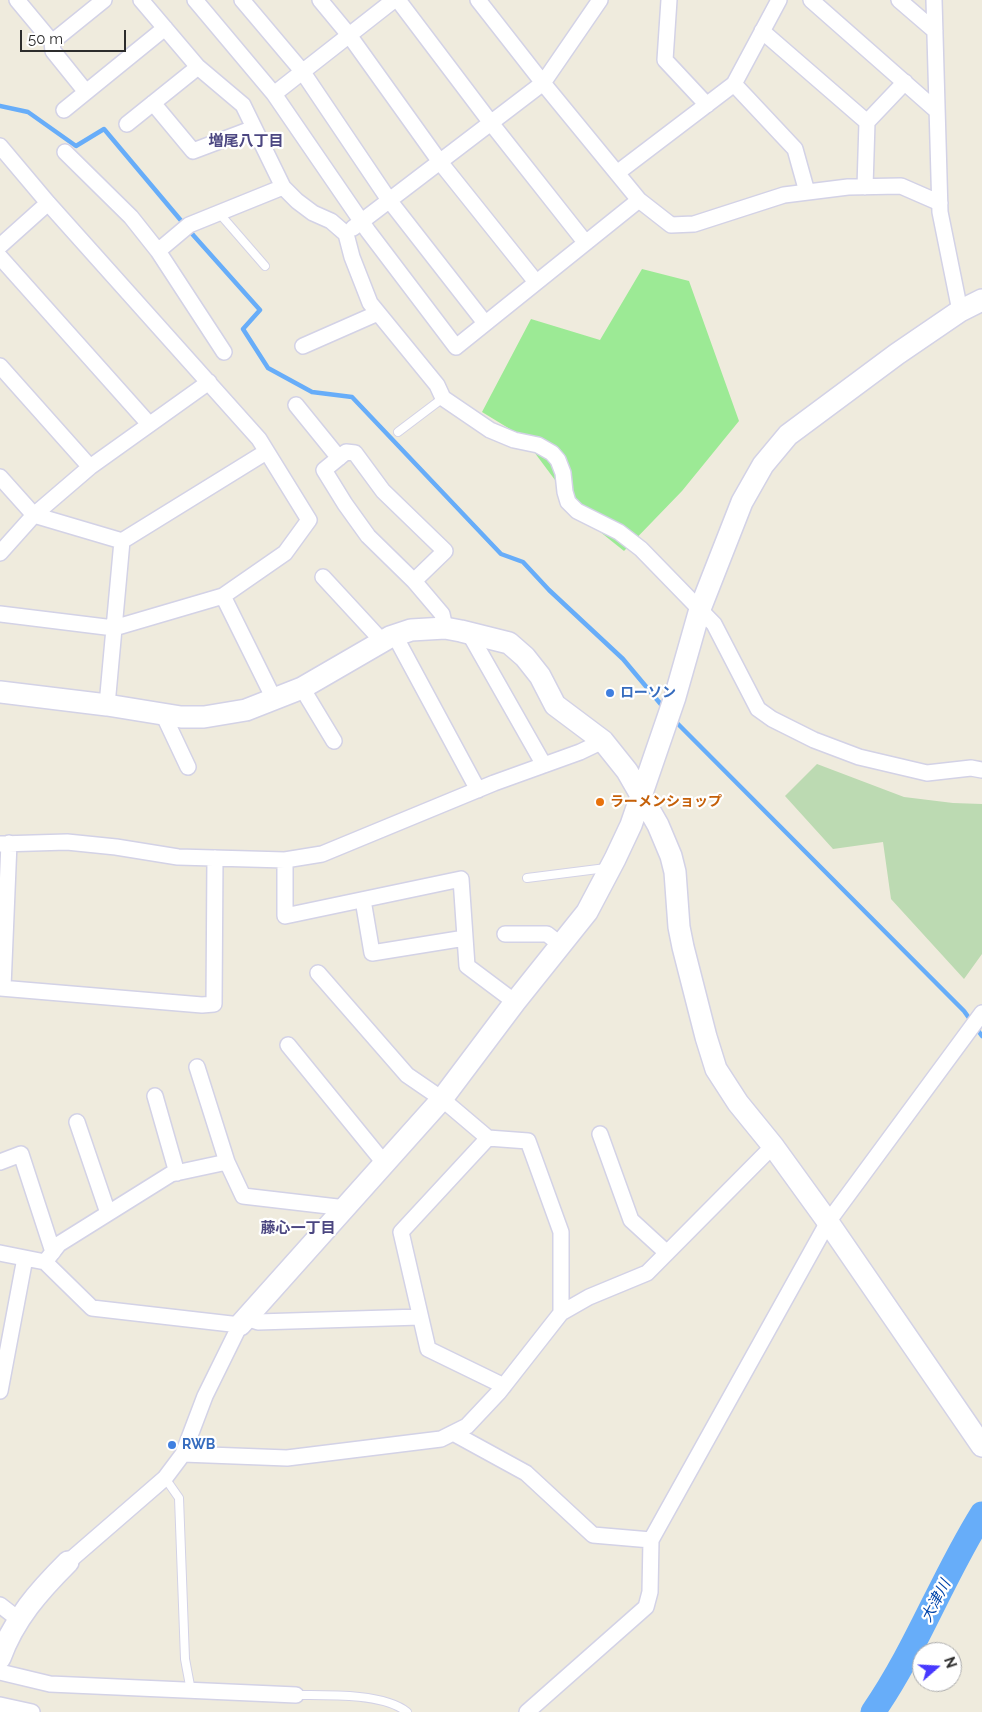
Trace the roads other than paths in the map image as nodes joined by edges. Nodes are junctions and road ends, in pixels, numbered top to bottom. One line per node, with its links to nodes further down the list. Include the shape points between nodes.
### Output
1 (18, 0): 19 (street)
2 (104, 0): 19 (street)
3 (141, 0): 15 (street)
4 (196, 0): 26 (street)
5 (242, 0): 21 (street)
6 (320, 0): 18 (street)
7 (396, 0): 18 (street); 32 (street)
8 (478, 0): 23 (street)
9 (600, 0): 23 (street)
10 (669, 0): 28 (street, via 665,60)
11 (779, 0): 16 (street)
12 (811, 0): 22 (street)
13 (899, 0): 17 (street)
14 (934, 0): 17 (street)
15 (165, 28): 20 (street); 25 (street)
16 (762, 31): 24 (street); 31 (street)
17 (935, 31): 30 (street)
18 (349, 35): 21 (street); 37 (street)
19 (52, 42): 25 (street, via 53,51)
20 (198, 67): 27 (street); 34 (street, via 243,105)
21 (302, 72): 26 (street); 42 (street)
22 (905, 82): 30 (street); 31 (street)
23 (543, 83): 32 (street); 38 (street)
24 (734, 84): 28 (street); 41 (street, via 795,149)
25 (86, 92): 29 (street)
26 (274, 94): 47 (street)
27 (153, 102): 33 (street); 34 (street, via 193,151)
28 (706, 104): 38 (street)
29 (64, 110)
30 (937, 111): 45 (street)
31 (867, 122): 39 (street)
32 (491, 123): 37 (street); 49 (street)
33 (127, 124)
34 (254, 128): 40 (street)
35 (0, 146): 44 (street)
36 (65, 152): 51 (street, via 131,217)
37 (440, 162): 42 (street); 54 (street)
38 (617, 173): 43 (street)
39 (865, 186): 41 (street); 45 (street, via 901,186)
40 (284, 187): 46 (street); 48 (street, via 297,202 331,221)
41 (807, 192): 43 (street, via 784,195 694,224 671,226)
42 (389, 200): 47 (street); 58 (street)
43 (639, 200): 49 (street)
44 (48, 203): 50 (street); 62 (street)
45 (940, 204): 56 (street)
46 (219, 213): 51 (street, via 189,225); 53 (lane)
47 (361, 222): 48 (street); 58 (street, via 456,347)
48 (346, 234): 57 (street, via 370,303)
49 (585, 242): 54 (street)
50 (0, 246)
51 (158, 251): 60 (street)
52 (0, 257): 65 (street)
53 (265, 266)
54 (536, 282): 58 (street)
55 (982, 300): 56 (street)
56 (960, 311): 77 (street, via 788,435 763,465 742,502)
57 (378, 313): 59 (street); 63 (street, via 437,385)
58 (486, 323)
59 (303, 346)
60 (224, 352)
61 (0, 366): 69 (street)
62 (209, 382): 65 (street); 67 (street, via 259,439)
63 (443, 398): 66 (lane); 77 (street, via 490,430 538,445 552,453 564,474 564,492 568,502 577,511 619,532 641,549)
64 (296, 405): 68 (street)
65 (148, 424): 69 (street)
66 (398, 432)
67 (266, 452): 72 (street); 76 (street, via 310,520 285,553)
68 (339, 458): 75 (street, via 324,470 328,477 368,536); 75 (street, via 346,452 355,453 383,491 445,551)
69 (90, 467): 71 (street)
70 (0, 477): 71 (street)
71 (34, 515): 72 (street); 73 (street)
72 (122, 541): 79 (street)
73 (0, 553)
74 (323, 577): 82 (street)
75 (414, 581): 80 (street, via 442,614)
76 (223, 596): 79 (street); 85 (street)
77 (700, 609): 92 (street, via 714,624 758,709 772,719 859,757 927,773 971,768); 94 (street, via 675,697)
78 (0, 614): 79 (street)
79 (114, 628): 86 (street)
80 (445, 628): 81 (street); 82 (street, via 412,630)
81 (469, 633): 89 (street, via 510,643 540,676 555,705); 90 (street)
82 (389, 639): 83 (street); 93 (street)
83 (302, 688): 85 (street); 88 (street)
84 (0, 692): 86 (street)
85 (274, 699): 87 (street, via 223,715 181,717)
86 (107, 705): 87 (street)
87 (163, 714): 91 (street)
88 (334, 741)
89 (603, 741): 90 (street); 94 (street)
90 (544, 765): 93 (street)
91 (188, 767)
92 (982, 770)
93 (478, 790): 97 (street, via 322,854)
94 (640, 794): 98 (street, via 631,825); 115 (street, via 671,856 683,948 716,1069 738,1103)
95 (4, 844): 96 (street, via 67,842 178,857); 105 (street)
96 (215, 858): 97 (street); 105 (street, via 214,1004)
97 (285, 860): 100 (street, via 285,916)
98 (611, 868): 99 (lane); 103 (street, via 587,912)
99 (527, 878)
100 (363, 900): 102 (street, via 372,953); 102 (street, via 461,879)
101 (505, 934): 103 (street, via 547,934)
102 (465, 938): 106 (street, via 466,966)
103 (561, 945): 106 (street)
104 (318, 973): 111 (street, via 407,1075)
105 (1, 988)
106 (515, 1002): 111 (street)
107 (982, 1013): 122 (street)
108 (288, 1045): 118 (street)
109 (196, 1067): 117 (street)
110 (155, 1096): 119 (street)
111 (442, 1100): 114 (street); 118 (street)
112 (78, 1122): 121 (street)
113 (600, 1134): 124 (street, via 631,1220)
114 (488, 1138): 127 (street, via 528,1141 561,1232); 128 (street, via 401,1232)
115 (773, 1146): 122 (street); 124 (street)
116 (0, 1162): 125 (street, via 21,1154)
117 (227, 1162): 119 (street); 120 (street, via 243,1196)
118 (385, 1164): 120 (street)
119 (177, 1172): 121 (street)
120 (346, 1208): 129 (street)
121 (108, 1213): 125 (street, via 59,1244)
122 (828, 1222): 133 (street); 136 (street)
123 (0, 1253): 126 (street)
124 (667, 1253): 127 (street, via 647,1273 589,1297)
125 (49, 1257): 126 (street); 129 (street, via 92,1308)
126 (25, 1258): 131 (street)
127 (561, 1313): 130 (street)
128 (420, 1317): 129 (street); 130 (street, via 428,1349)
129 (243, 1322): 134 (street, via 205,1396)
130 (504, 1386): 132 (street, via 466,1426)
131 (0, 1391)
132 (453, 1433): 134 (street, via 441,1439 287,1458); 136 (street, via 526,1473 593,1535)
133 (981, 1446)
134 (183, 1454): 135 (street)
135 (165, 1478): 137 (street); 142 (lane, via 179,1498 185,1659)
136 (651, 1540): 147 (street, via 650,1592 646,1607)
137 (68, 1562): 139 (street)
138 (0, 1605): 139 (street)
139 (18, 1619): 140 (street)
140 (0, 1658)
141 (0, 1672): 142 (street, via 50,1684)
142 (192, 1691): 143 (street)
143 (296, 1695): 146 (lane, via 373,1700 401,1707)
144 (0, 1705): 145 (street)
145 (32, 1712)
146 (407, 1712)
147 (527, 1712)

